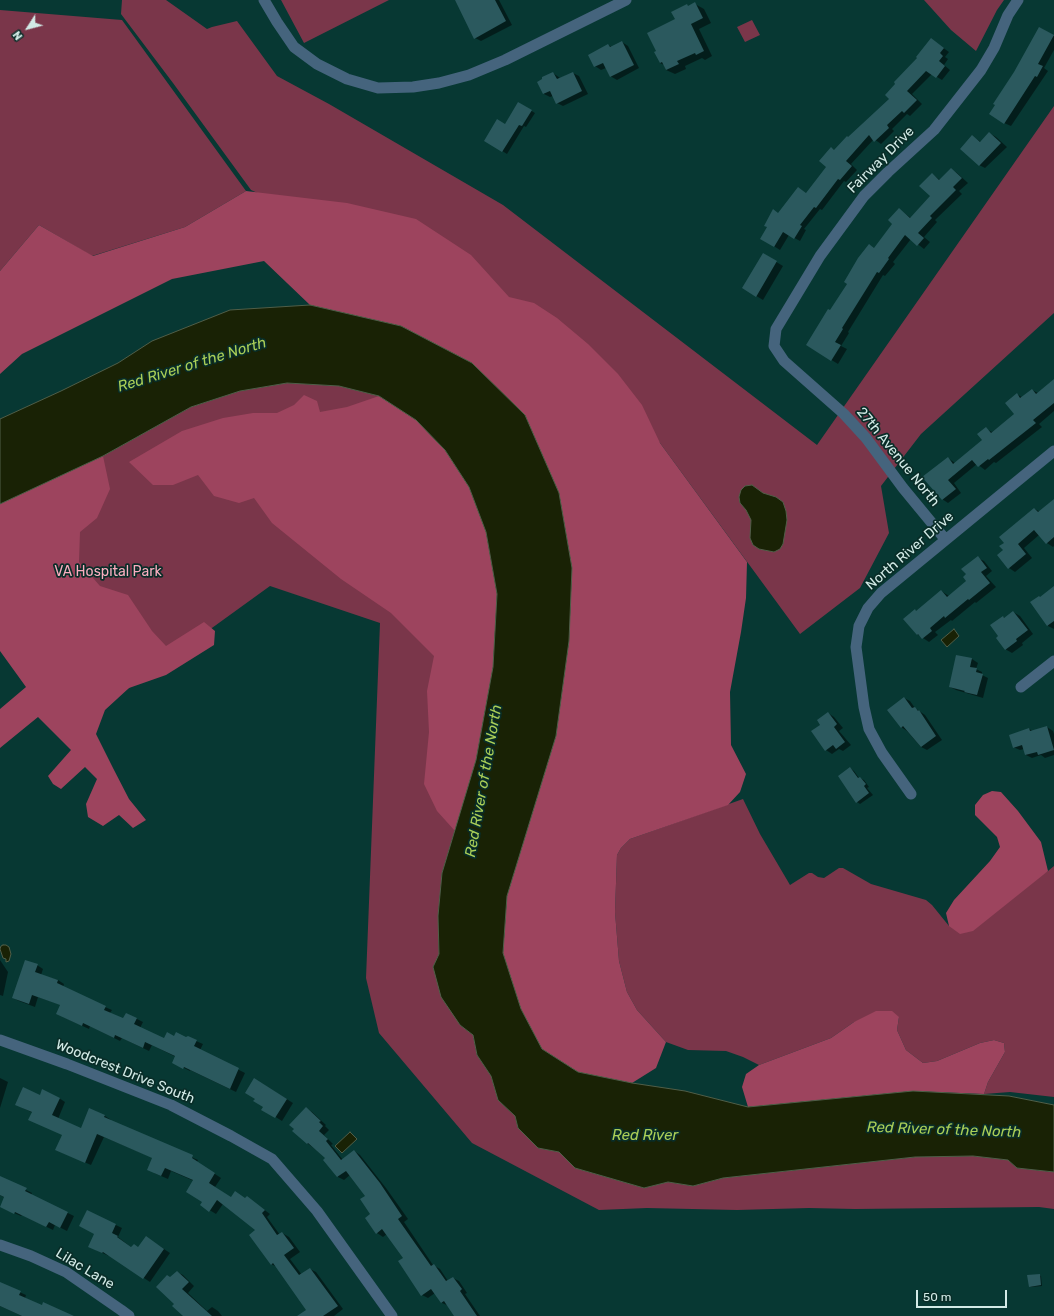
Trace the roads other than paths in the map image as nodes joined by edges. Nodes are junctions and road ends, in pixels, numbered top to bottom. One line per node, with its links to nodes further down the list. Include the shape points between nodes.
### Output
1 (264, 0): 2 (street, via 294,47 317,64 347,80 378,88 413,87 469,75)
2 (626, 0)
3 (1018, 0): 4 (street, Fairway Drive, via 1008,15 994,48 961,97 934,130 864,196 845,220 776,329)
4 (774, 346): 6 (street, 27th Avenue North, via 784,362 844,414 866,438)
5 (1054, 451): 6 (street, North River Drive)
6 (945, 539): 9 (street, North River Drive, via 881,593 868,608 859,626 856,647 869,729 882,753)
7 (1054, 661): 8 (street)
8 (1021, 687)
9 (911, 794)
10 (0, 1040): 13 (street, Woodcrest Drive South, via 171,1105 272,1159 317,1211)
11 (0, 1245): 12 (street, Lilac Lane, via 66,1272)
12 (129, 1316)
13 (392, 1316)

